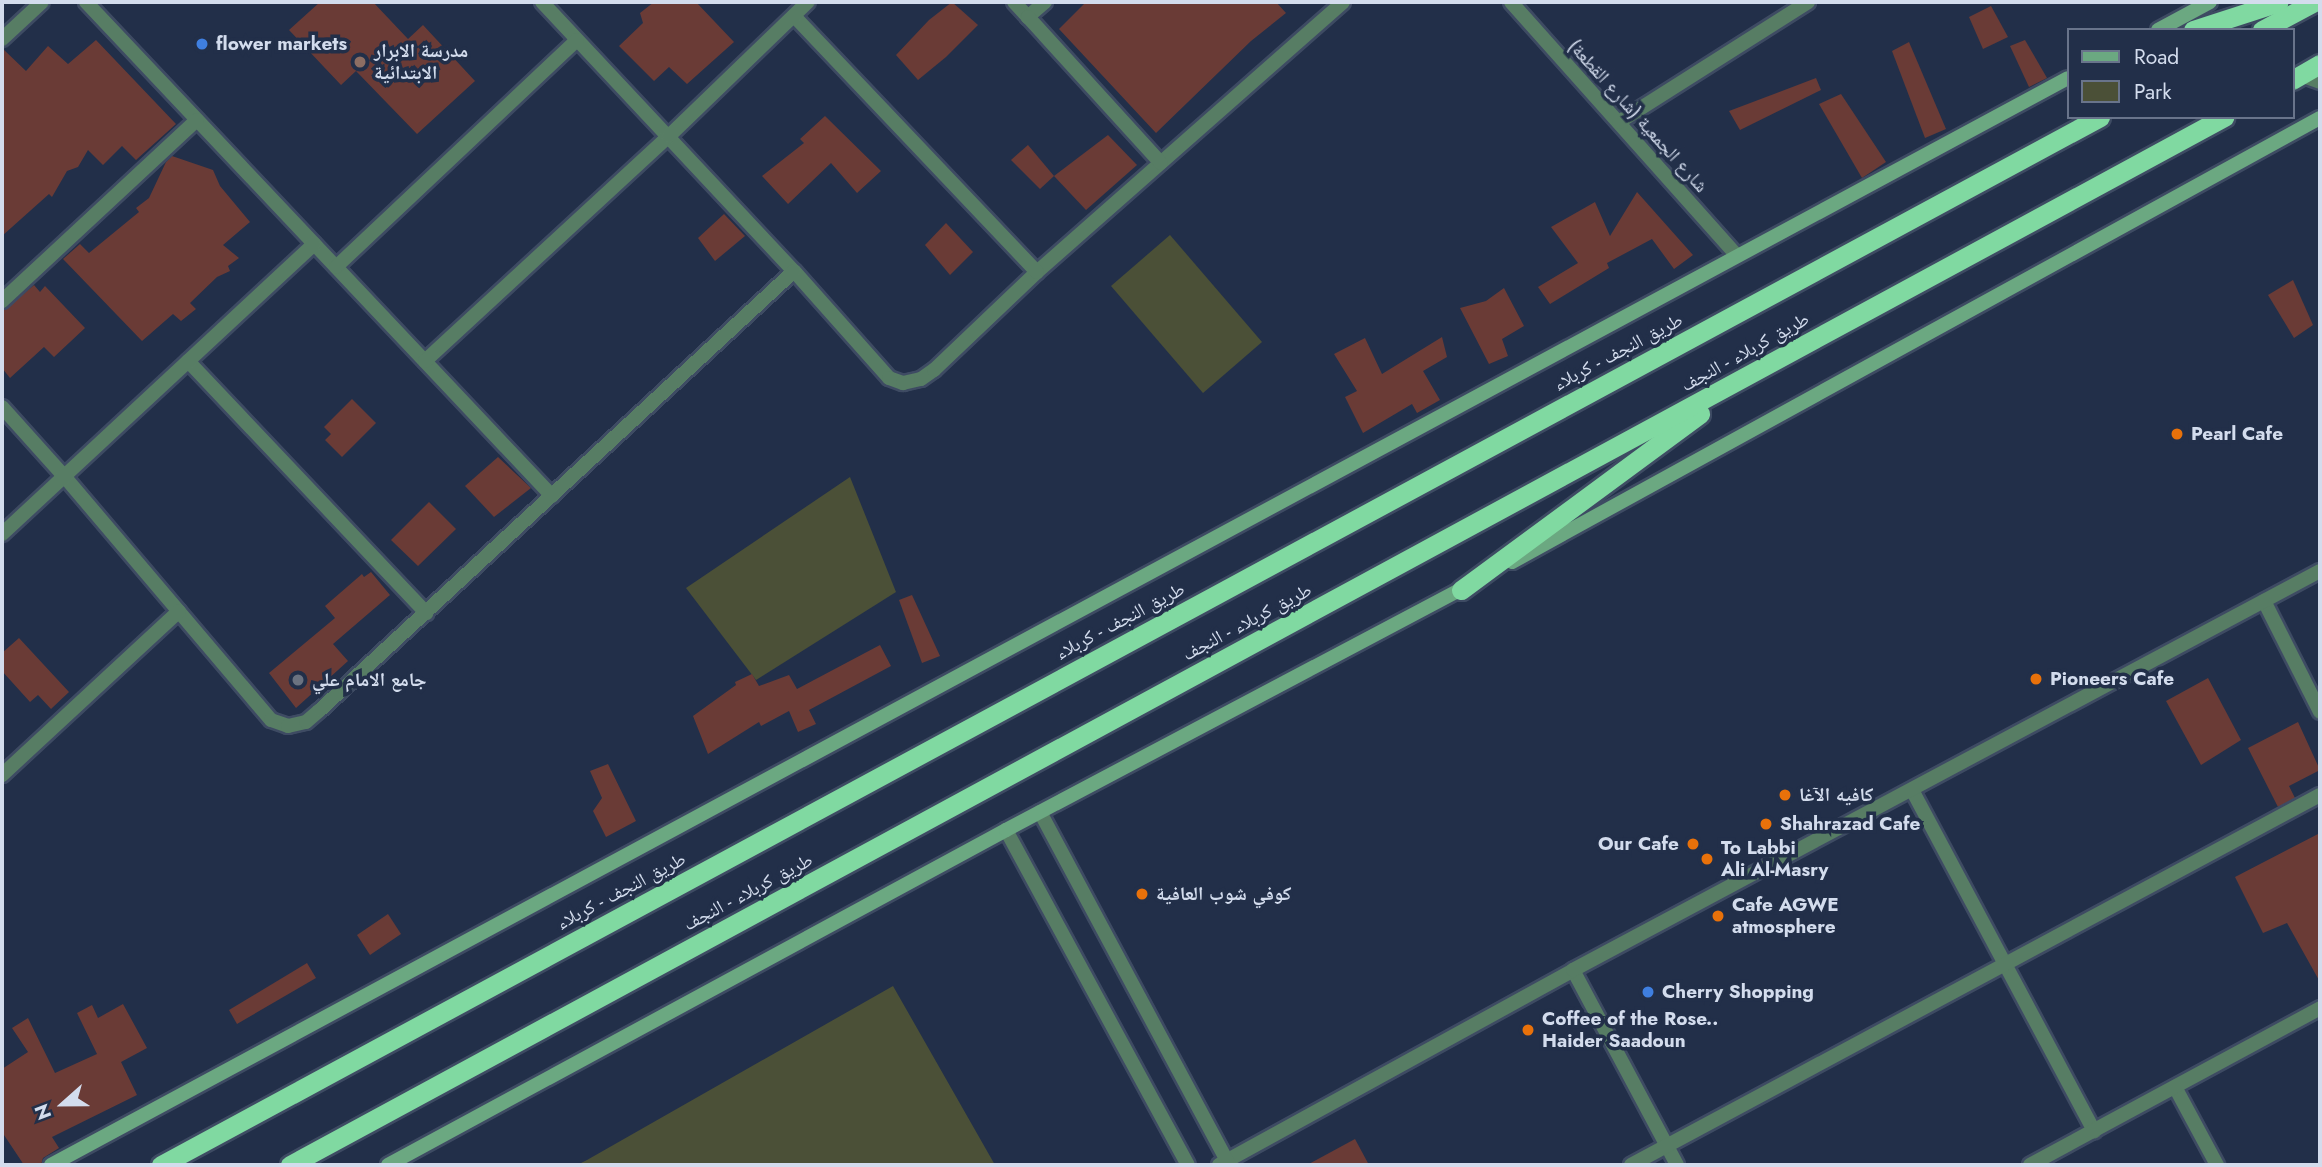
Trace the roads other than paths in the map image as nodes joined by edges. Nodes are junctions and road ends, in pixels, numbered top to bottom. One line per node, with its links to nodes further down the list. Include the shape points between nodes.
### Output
1 (42, 2): 18 (street)
2 (86, 2): 27 (street)
3 (808, 2): 13 (street)
4 (1014, 2): 14 (street)
5 (1045, 2): 14 (street)
6 (1343, 2): 30 (street)
7 (1511, 2): 28 (street, شارع الجمعية (شارع القطعة))
8 (1808, 2): 28 (street)
9 (2210, 2): 15 (main road)
10 (2279, 2): 16 (highway)
11 (2314, 2): 17 (highway)
12 (546, 3): 19 (street)
13 (794, 16): 29 (street); 35 (street)
14 (1028, 17): 30 (street)
15 (2162, 28)
16 (2199, 28)
17 (2266, 28)
18 (2, 39)
19 (577, 40): 29 (street); 33 (street)
20 (2320, 64): 21 (highway)
21 (2297, 78): 23 (street)
22 (2066, 79): 32 (main road)
23 (2320, 82)
24 (2320, 118): 45 (main road)
25 (2096, 119): 63 (highway, طريق النجف - کربلاء)
26 (2220, 119): 39 (highway, طريق کربلاء - النجف)
27 (197, 120): 31 (street); 36 (street)
28 (1619, 122): 32 (street, شارع الجمعية (شارع القطعة))
29 (669, 136): 34 (street); 38 (street)
30 (1160, 163): 35 (street)
31 (314, 244): 33 (street); 37 (street)
32 (1737, 256): 62 (main road)
33 (336, 267): 38 (street)
34 (794, 271): 35 (street, via 883,371 903,383 934,370); 42 (street)
35 (1037, 272)
36 (2, 301)
37 (188, 361): 41 (street); 48 (street)
38 (425, 361): 42 (street)
39 (1760, 370): 45 (highway); 64 (highway, طريق کربلاء - النجف)
40 (2, 407): 41 (street)
41 (64, 476): 43 (street); 47 (street)
42 (552, 496): 48 (street)
43 (2, 534)
44 (2320, 571): 46 (street)
45 (1461, 590): 53 (main road)
46 (2264, 601): 49 (street); 51 (street)
47 (179, 611): 48 (street, via 271,720 288,726 306,722); 50 (street)
48 (426, 613)
49 (2320, 712)
50 (2, 775)
51 (1912, 790): 55 (street); 56 (street)
52 (2320, 795): 55 (street)
53 (1040, 812): 54 (main road); 61 (street)
54 (1006, 830): 65 (main road); 66 (street)
55 (2005, 965): 59 (street); 60 (street)
56 (1573, 970): 60 (street); 61 (street)
57 (2320, 1008): 58 (street)
58 (2175, 1087): 59 (street); 70 (street)
59 (2094, 1130): 69 (street)
60 (1666, 1146): 67 (street); 68 (street)
61 (1225, 1164)
62 (51, 1165)
63 (161, 1165)
64 (290, 1165)
65 (388, 1165)
66 (1188, 1165)
67 (1631, 1165)
68 (1677, 1165)
69 (2030, 1165)
70 (2217, 1165)

